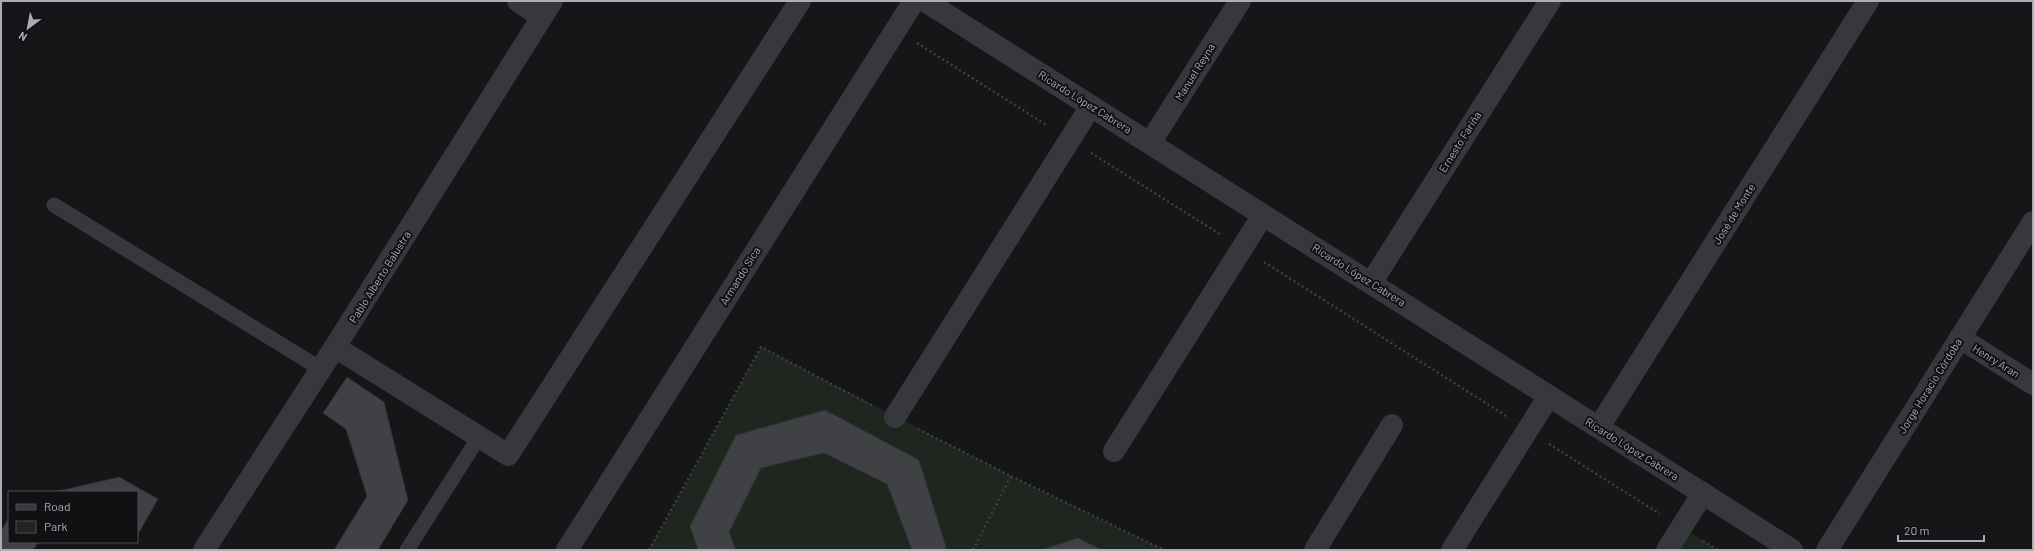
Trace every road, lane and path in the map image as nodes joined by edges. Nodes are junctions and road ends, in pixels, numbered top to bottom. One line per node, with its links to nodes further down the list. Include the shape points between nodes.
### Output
1 (518, 1): 8 (street)
2 (800, 1): 27 (street, via 508,455)
3 (914, 1): 9 (street, Armando Sica)
4 (925, 1): 10 (street, Ricardo López Cabrera)
5 (1240, 1): 12 (street, Manuel Reyna)
6 (1550, 1): 17 (street, Ernesto Fariña)
7 (1868, 1): 25 (street, José de Monte)
8 (547, 9): 19 (street, Pablo Alberto Balustra)
9 (896, 30): 11 (path); 34 (street, Armando Sica)
10 (1091, 106): 11 (street); 12 (street, Ricardo López Cabrera)
11 (1070, 140): 16 (path); 23 (street)
12 (1150, 143): 14 (street, Ricardo López Cabrera)
13 (54, 205): 20 (lane)
14 (1263, 215): 16 (street); 17 (street, Ricardo López Cabrera)
15 (2033, 222): 18 (street, Jorge Horacio Córdoba)
16 (1242, 249): 26 (path); 28 (street)
17 (1371, 283): 22 (street, Ricardo López Cabrera)
18 (1960, 338): 21 (street, Henry Aran); 43 (street, Jorge Horacio Córdoba)
19 (335, 347): 20 (street, Pablo Alberto Balustra); 27 (street)
20 (321, 369): 32 (street, Pablo Alberto Balustra)
21 (2033, 384)
22 (1549, 396): 25 (street, Ricardo López Cabrera); 26 (street)
23 (895, 417): 29 (path); 35 (path, via 761,347)
24 (1392, 425): 38 (street)
25 (1599, 427): 30 (street, Ricardo López Cabrera)
26 (1528, 430): 31 (path); 39 (street)
27 (479, 437): 33 (lane)
28 (1114, 451)
29 (1011, 476): 36 (path); 37 (path)
30 (1703, 493): 31 (street); 42 (street, Ricardo López Cabrera)
31 (1682, 527): 40 (street); 41 (path)
32 (204, 550)
33 (407, 550)
34 (566, 550)
35 (649, 550)
36 (973, 550)
37 (1164, 550)
38 (1315, 550)
39 (1452, 550)
40 (1667, 550)
41 (1718, 550)
42 (1792, 550)
43 (1827, 550)

